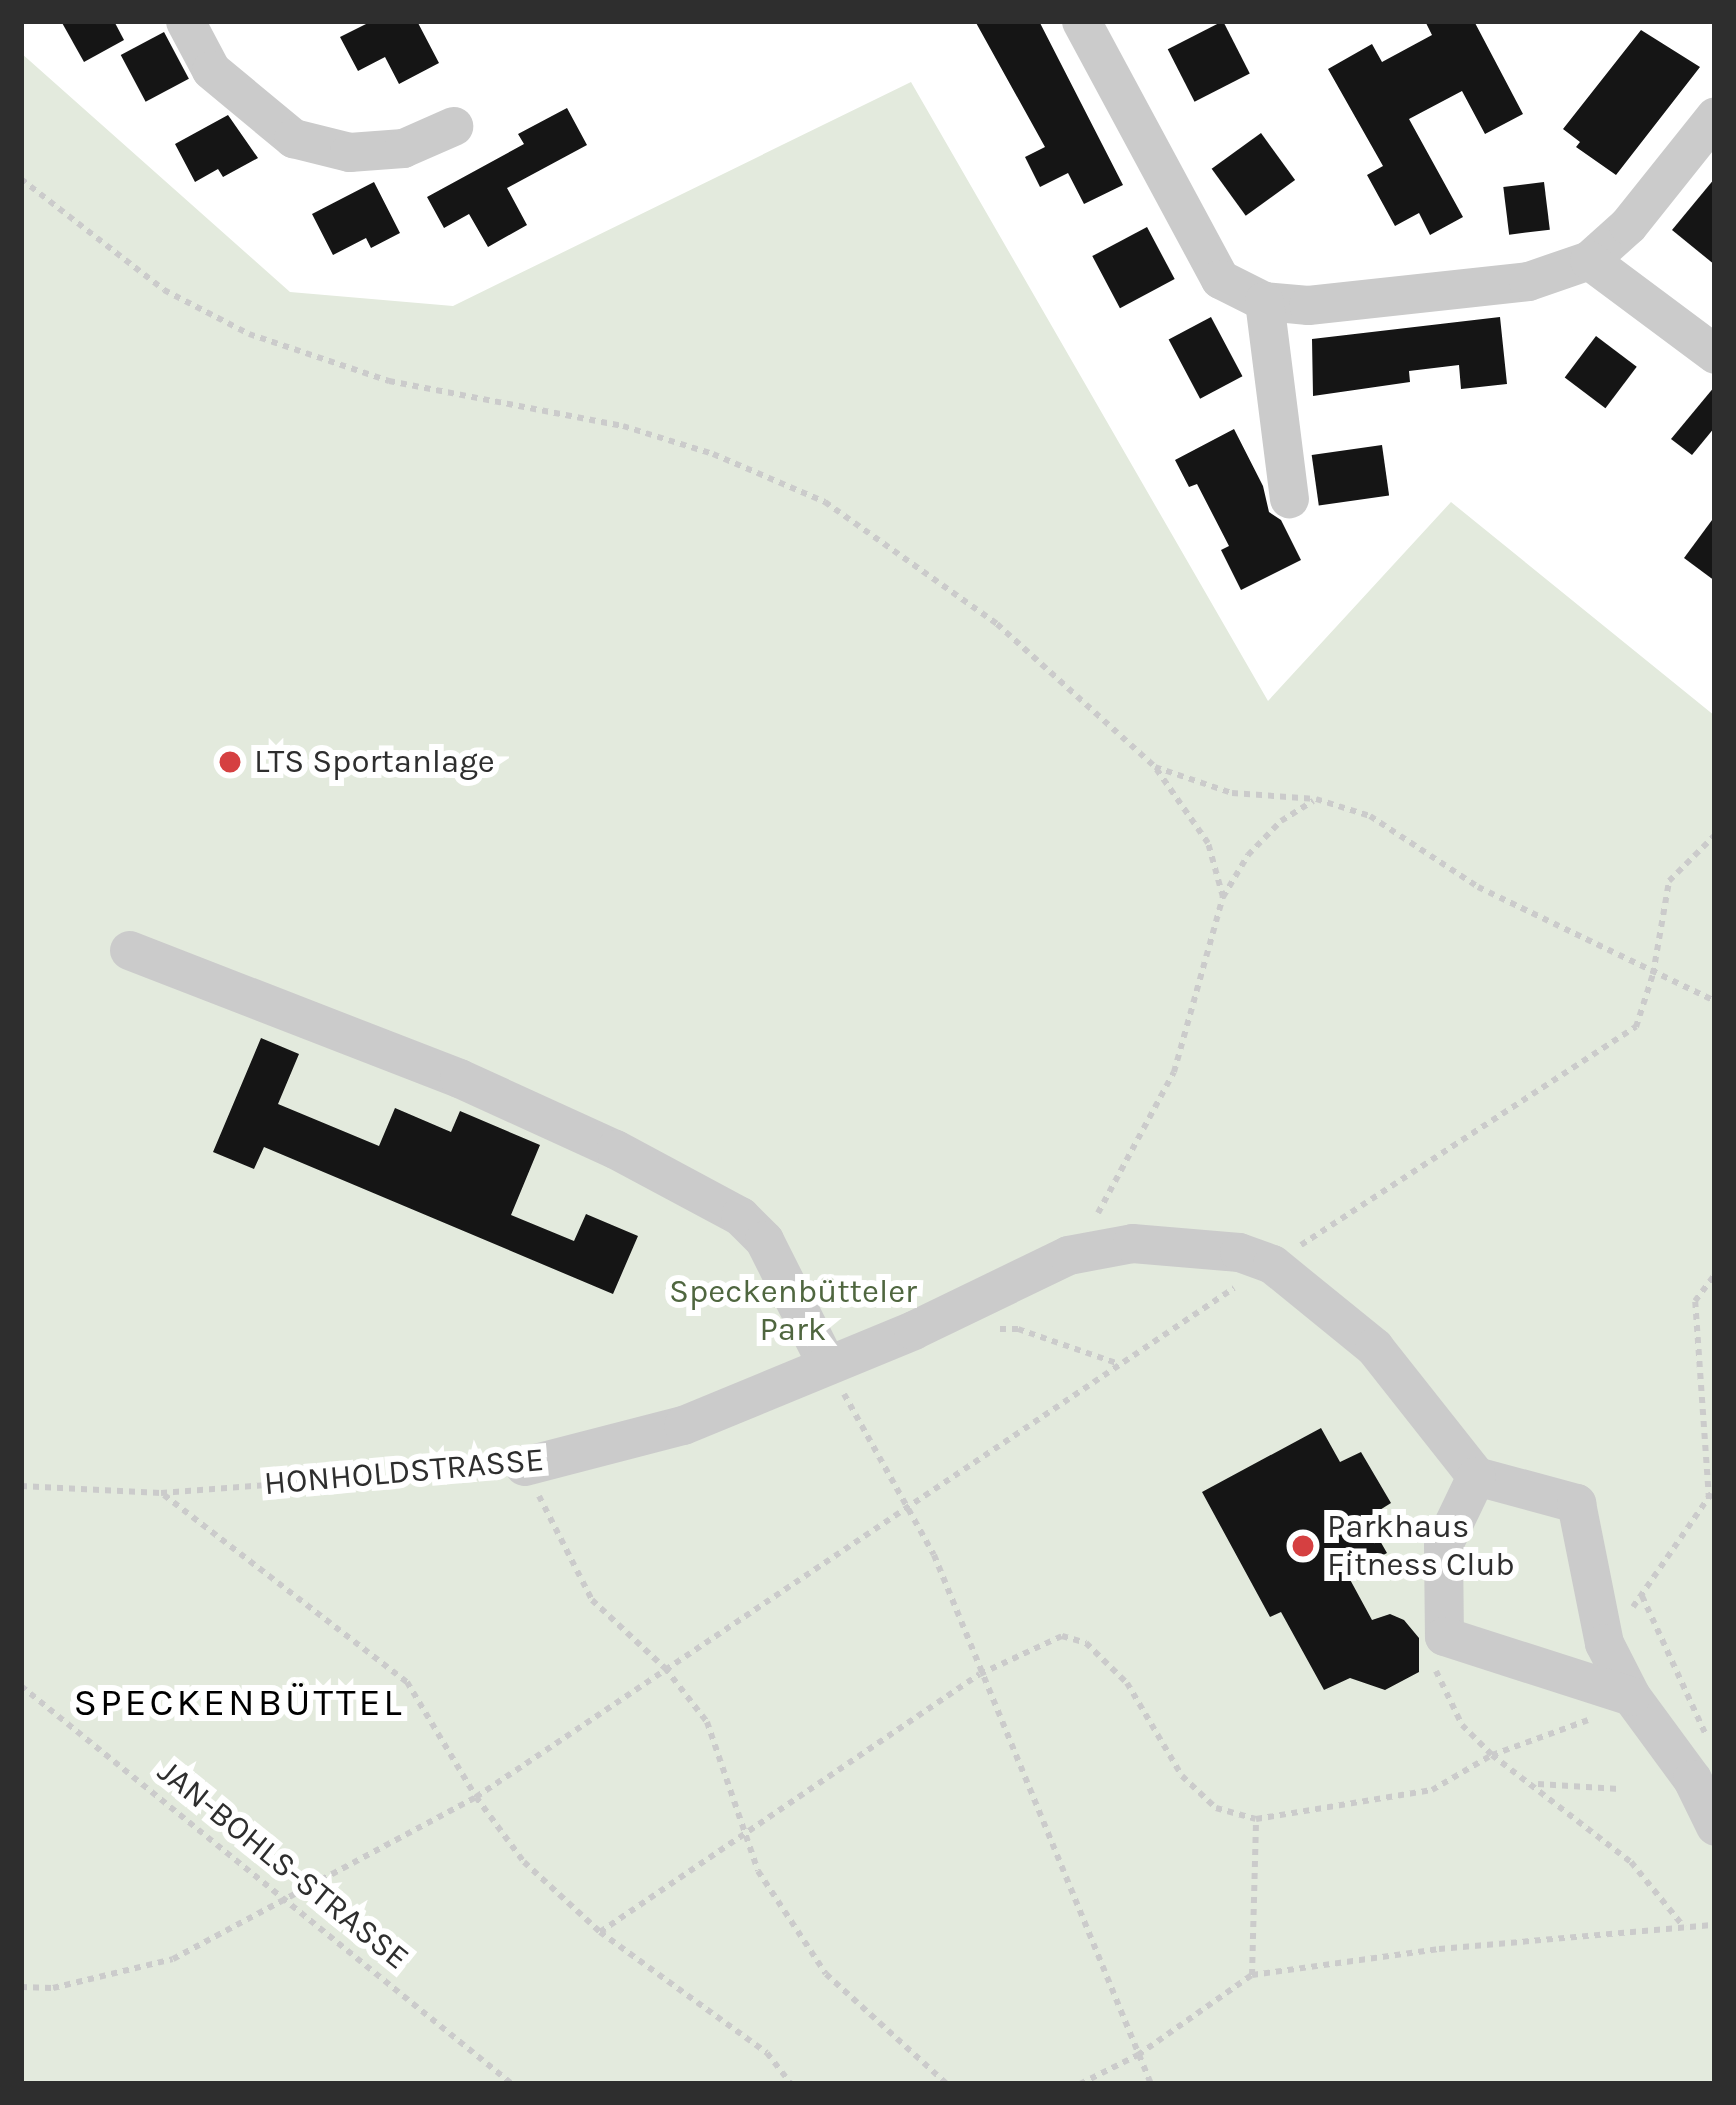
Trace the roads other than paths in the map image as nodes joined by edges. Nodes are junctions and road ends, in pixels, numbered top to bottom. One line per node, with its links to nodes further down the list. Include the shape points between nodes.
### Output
1 (185, 21): 4 (street, via 211,70 293,138 367,151 403,148)
2 (1081, 21): 6 (street, via 1220,278)
3 (1715, 116): 5 (street, via 1628,225)
4 (453, 126)
5 (1589, 260): 6 (street, via 1528,281 1308,305); 7 (street)
6 (1264, 301): 8 (street)
7 (1715, 354)
8 (1288, 498)
9 (129, 950): 10 (street, via 460,1078 740,1216 764,1240)
10 (827, 1365): 11 (street, HONHOLDSTRASSE, via 683,1425); 12 (street, HONHOLDSTRASSE, via 1068,1255 1191,1244 1272,1264 1373,1347)
11 (524, 1466)
12 (1477, 1476): 13 (street, via 1576,1503 1604,1643); 13 (street, via 1443,1545 1444,1636)
13 (1631, 1696): 14 (street)
14 (1715, 1826)

